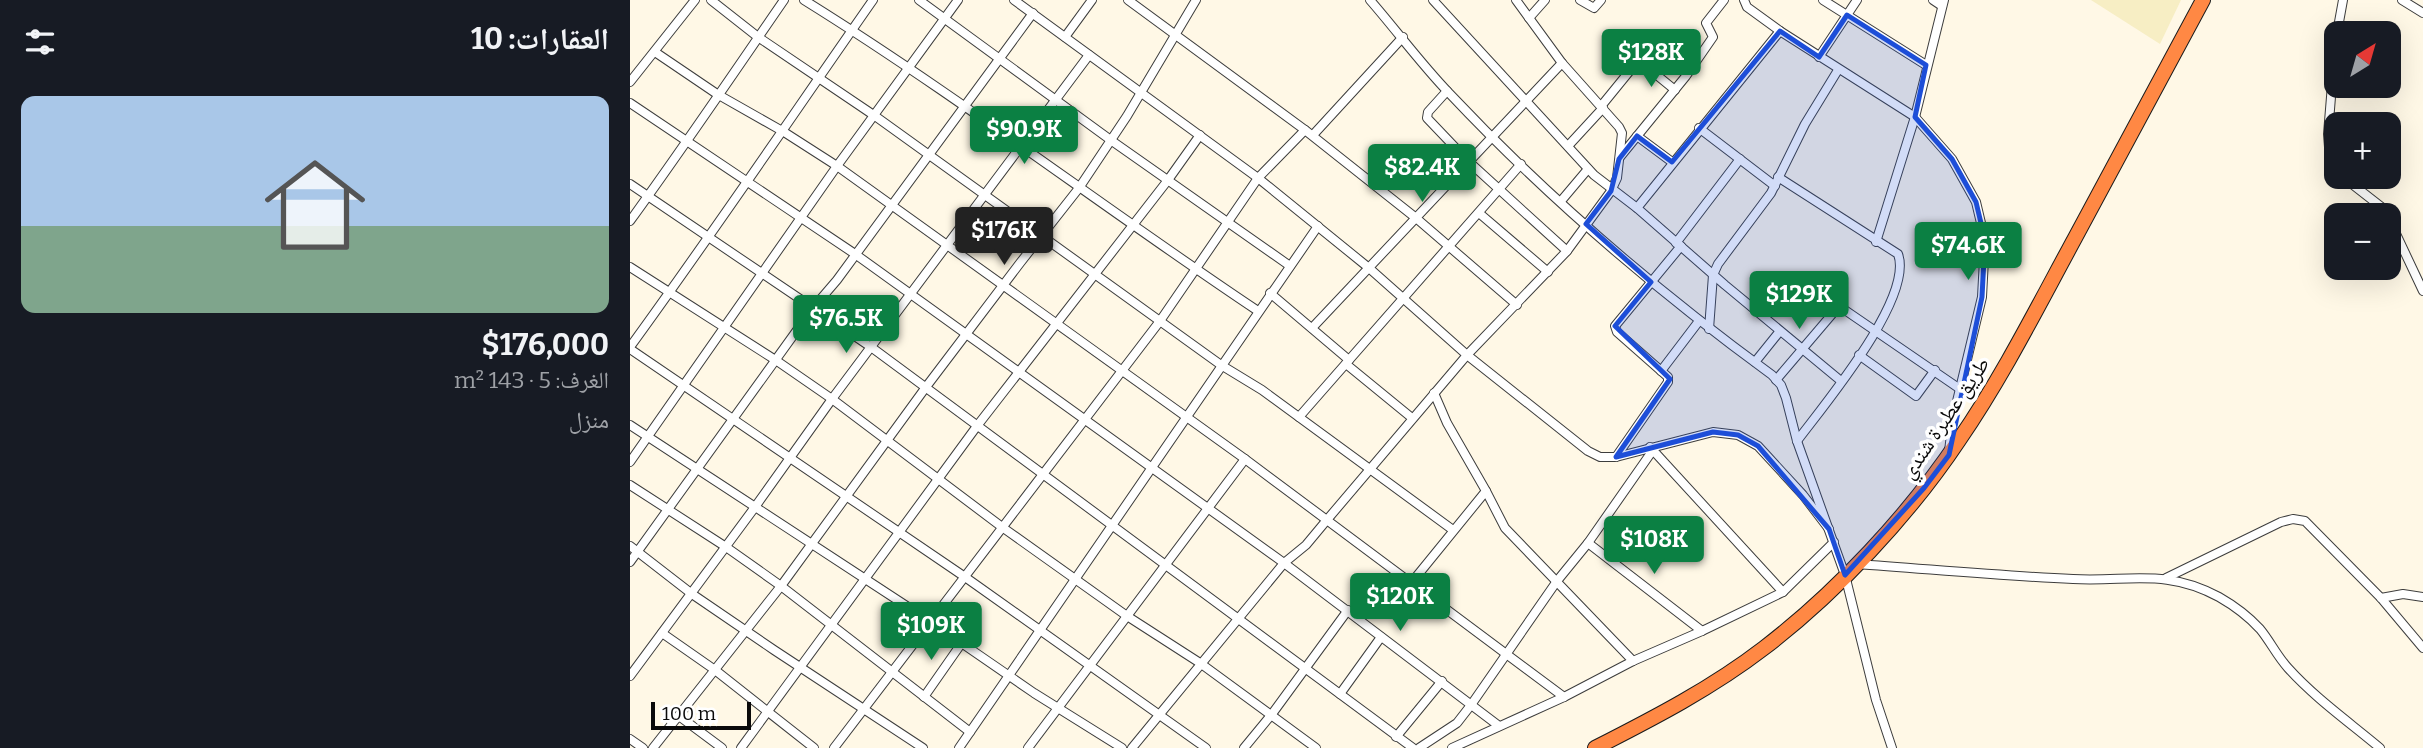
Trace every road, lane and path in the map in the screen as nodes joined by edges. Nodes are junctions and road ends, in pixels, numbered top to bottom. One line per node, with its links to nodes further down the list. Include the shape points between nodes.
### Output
1 (695, 0): 40 (street)
2 (711, 0): 37 (street)
3 (784, 0): 37 (street)
4 (804, 0): 34 (street)
5 (873, 0): 34 (street)
6 (919, 0): 32 (street)
7 (958, 0): 32 (street)
8 (1014, 0): 28 (street)
9 (1093, 0): 38 (street)
10 (1128, 0): 36 (street)
11 (1184, 0): 27 (street)
12 (1370, 0): 39 (street)
13 (1433, 0): 55 (street)
14 (1516, 0): 31 (street)
15 (1545, 0): 31 (street)
16 (1580, 0): 17 (street, via 1594,8)
17 (1601, 0)
18 (1724, 0): 50 (street, via 1706,23 1713,37)
19 (1744, 0): 35 (street)
20 (1823, 0): 30 (street)
21 (1857, 0): 30 (street)
22 (1933, 0): 26 (street)
23 (2203, 0): 169 (highway, طريق عطبرة شندي, via 2007,362)
24 (2343, 0): 33 (street)
25 (2402, 0): 29 (street)
26 (1943, 3): 45 (street)
27 (1194, 4): 36 (street)
28 (1033, 13): 38 (street); 43 (street)
29 (2423, 13)
30 (1847, 15): 42 (street); 45 (street)
31 (1529, 18): 44 (street)
32 (944, 19): 43 (street); 46 (street)
33 (2339, 21)
34 (852, 30): 46 (street); 48 (street)
35 (1780, 31): 42 (street); 61 (street)
36 (1175, 34): 52 (street); 63 (street)
37 (758, 37): 48 (street); 53 (street)
38 (1065, 37): 41 (street)
39 (1402, 37): 51 (street); 63 (street)
40 (655, 52): 49 (street); 53 (street)
41 (1089, 55): 52 (street); 54 (street)
42 (1819, 57): 47 (street)
43 (999, 58): 54 (street); 57 (street)
44 (1562, 63): 55 (street); 58 (street)
45 (1926, 65): 60 (street)
46 (909, 68): 57 (street); 59 (street)
47 (1838, 70): 60 (street); 81 (street)
48 (818, 77): 59 (street); 62 (street)
49 (630, 82)
50 (1675, 90): 58 (street, via 1637,62); 66 (street)
51 (1447, 91): 65 (street); 74 (street, via 1427,118)
52 (1139, 93): 64 (street); 67 (street)
53 (717, 94): 62 (street); 68 (street)
54 (1055, 99): 67 (street); 69 (street)
55 (1525, 101): 65 (street); 70 (street)
56 (630, 103): 68 (street)
57 (965, 106): 69 (street); 71 (street)
58 (1602, 106): 70 (street); 72 (street, via 1622,132)
59 (875, 116): 71 (street); 77 (street)
60 (1915, 117): 104 (street); 155 (street, via 1952,159 1976,202 1985,240 1982,297)
61 (1699, 128): 73 (street); 75 (street)
62 (784, 132): 77 (street); 82 (street)
63 (1309, 132): 79 (street); 96 (street)
64 (1200, 135): 79 (street); 80 (street)
65 (1492, 136): 74 (street); 76 (street)
66 (1637, 136): 72 (street); 75 (street)
67 (1112, 141): 80 (street); 84 (street)
68 (688, 142): 82 (street); 88 (street)
69 (1021, 146): 84 (street); 89 (street)
70 (1568, 146): 78 (street)
71 (929, 155): 89 (street); 92 (street)
72 (1619, 159): 87 (street)
73 (1740, 159): 81 (street); 107 (street)
74 (1468, 161): 85 (street); 96 (street)
75 (1672, 162): 93 (street)
76 (1521, 164): 85 (street); 90 (street)
77 (837, 166): 92 (street); 95 (street)
78 (1588, 170): 87 (street); 90 (street)
79 (1258, 178): 98 (street); 101 (street)
80 (1168, 180): 98 (street); 100 (street)
81 (1777, 181): 104 (street); 118 (street)
82 (748, 183): 95 (street); 103 (street)
83 (630, 184): 88 (street)
84 (1079, 188): 100 (street); 102 (street)
85 (1500, 189): 94 (street); 109 (street)
86 (2358, 189): 91 (street)
87 (1611, 191): 93 (street); 99 (street)
88 (648, 196): 97 (street); 103 (street)
89 (983, 196): 102 (street); 106 (street)
90 (1561, 201): 99 (street)
91 (2376, 203)
92 (891, 206): 106 (street); 110 (street)
93 (1637, 208): 107 (street)
94 (1479, 213): 108 (street); 115 (street)
95 (802, 218): 110 (street); 116 (street)
96 (1416, 218): 108 (street); 113 (street)
97 (630, 221)
98 (1228, 223): 111 (street); 114 (street)
99 (1586, 224): 109 (street); 119 (street)
100 (1133, 225): 114 (street); 117 (street)
101 (1318, 226): 111 (street); 113 (street)
102 (1040, 236): 117 (street); 120 (street)
103 (709, 237): 116 (street); 122 (street)
104 (1876, 242): 136 (street, via 1898,254 1900,267 1895,293)
105 (2401, 244): 121 (street)
106 (947, 245): 120 (street); 124 (street)
107 (1678, 245): 118 (street); 119 (street)
108 (1449, 246): 125 (street); 126 (street)
109 (1567, 251): 115 (street)
110 (855, 254): 124 (street); 127 (street)
111 (1290, 266): 123 (street)
112 (630, 267): 122 (street)
113 (1369, 268): 125 (street); 133 (street)
114 (1197, 270): 128 (street); 129 (street)
115 (1548, 271): 126 (street)
116 (762, 273): 127 (street); 132 (street)
117 (1095, 274): 129 (street); 131 (street)
118 (1713, 275): 134 (street); 135 (street)
119 (1651, 282): 130 (street); 149 (street, via 1615,326)
120 (1003, 284): 131 (street); 137 (street)
121 (2423, 291)
122 (670, 293): 132 (street); 139 (street)
123 (1270, 293): 128 (street); 133 (street)
124 (911, 294): 137 (street); 138 (street)
125 (1401, 298): 141 (street); 144 (street)
126 (1517, 305): 141 (street)
127 (813, 307): 138 (street); 143 (street)
128 (1258, 311): 146 (street)
129 (1160, 321): 146 (street); 147 (street)
130 (1699, 321): 134 (street); 149 (street)
131 (1057, 323): 147 (street); 150 (street)
132 (723, 327): 143 (street); 153 (street)
133 (1312, 328): 144 (street)
134 (1709, 329): 145 (street)
135 (1780, 331): 140 (street); 145 (street)
136 (1877, 331): 140 (street, via 1839,306); 142 (street); 148 (street)
137 (966, 335): 150 (street); 154 (street)
138 (871, 347): 154 (street); 157 (street)
139 (630, 348): 153 (street)
140 (1803, 349): 151 (street); 152 (street)
141 (1467, 355): 156 (street); 171 (street, via 1588,451)
142 (1859, 355): 148 (street, via 1916,396); 152 (street)
143 (777, 361): 157 (street); 159 (street)
144 (1348, 362): 158 (street); 161 (street)
145 (1755, 362): 151 (street)
146 (1221, 365): 158 (street); 160 (street)
147 (1121, 369): 160 (street); 162 (street)
148 (1935, 370): 155 (street)
149 (1661, 371): 171 (street, via 1668,382)
150 (1018, 373): 162 (street); 164 (street)
151 (1776, 380): 167 (street, via 1786,398)
152 (1841, 381): 167 (street)
153 (683, 385): 159 (street); 165 (street)
154 (926, 387): 164 (street); 166 (street)
155 (1961, 389): 169 (street)
156 (1434, 393): 161 (street); 180 (street)
157 (832, 399): 166 (street); 170 (street)
158 (1298, 417): 175 (street)
159 (734, 418): 170 (street); 176 (street)
160 (1185, 418): 172 (street); 174 (street)
161 (1412, 418): 175 (street)
162 (1083, 421): 174 (street); 177 (street)
163 (630, 425): 165 (street)
164 (977, 426): 177 (street); 178 (street)
165 (648, 436): 173 (street); 176 (street)
166 (888, 439): 178 (street); 181 (street)
167 (1797, 441): 188 (street)
168 (1652, 449): 171 (street); 188 (street, via 1713,432 1738,435 1758,446); 192 (street); 208 (street)
169 (1949, 455): 198 (highway, طريق عطبرة شندي)
170 (790, 457): 181 (street); 182 (street)
171 (1616, 457)
172 (1245, 459): 183 (street); 185 (street)
173 (630, 462)
174 (1151, 468): 183 (street); 186 (street)
175 (1369, 469): 185 (street); 189 (street)
176 (697, 470): 182 (street); 184 (street)
177 (1042, 475): 186 (street); 187 (street)
178 (939, 478): 187 (street); 190 (street)
179 (630, 485): 184 (street)
180 (1486, 491): 189 (street); 205 (street, via 1505,528)
181 (846, 496): 190 (street); 193 (street)
182 (755, 507): 193 (street); 194 (street)
183 (1208, 509): 197 (street); 199 (street)
184 (668, 510): 194 (street); 195 (street)
185 (1326, 521): 197 (street); 206 (street)
186 (1111, 526): 199 (street); 202 (street)
187 (1002, 527): 201 (street); 202 (street)
188 (1829, 529): 191 (street)
189 (1453, 530): 206 (street)
190 (900, 532): 201 (street); 204 (street)
191 (1834, 542): 200 (street); 208 (street)
192 (1588, 543): 205 (street); 219 (street)
193 (811, 544): 204 (street); 207 (street)
194 (726, 547): 207 (street); 209 (street)
195 (634, 549): 196 (street); 209 (street)
196 (630, 562)
197 (1284, 563): 212 (street); 214 (street)
198 (1856, 564): 200 (highway, طريق عطبرة شندي); 203 (street, via 2077,579)
199 (1165, 566): 213 (street); 214 (street)
200 (1845, 575): 266 (highway, طريق عطبرة شندي, via 1744,663); 267 (street)
201 (965, 577): 215 (street); 217 (street)
202 (1075, 578): 213 (street); 217 (street)
203 (2165, 578): 211 (street, via 2293,519 2305,521); 268 (street, via 2198,587 2242,613 2300,681)
204 (864, 580): 215 (street); 216 (street)
205 (1558, 581): 224 (street); 225 (street)
206 (1412, 582): 224 (street)
207 (780, 586): 216 (street); 218 (street)
208 (1783, 592): 219 (street)
209 (692, 594): 218 (street); 220 (street)
210 (2423, 597): 211 (street)
211 (2381, 598): 223 (street)
212 (1348, 610): 221 (street); 229 (street)
213 (1127, 616): 226 (street); 227 (street)
214 (1238, 618): 226 (street); 229 (street)
215 (931, 622): 222 (street); 231 (street)
216 (832, 625): 228 (street); 231 (street)
217 (1039, 629): 227 (street); 233 (street)
218 (746, 630): 228 (street); 230 (street)
219 (1702, 631): 225 (street)
220 (662, 633): 230 (street); 232 (street)
221 (1381, 637): 234 (street); 235 (street)
222 (961, 644): 233 (street); 236 (street)
223 (2423, 648)
224 (1508, 653): 237 (street); 238 (street)
225 (1633, 661): 237 (street)
226 (1200, 663): 242 (street); 243 (street)
227 (1090, 666): 239 (street); 242 (street)
228 (802, 667): 240 (street); 241 (street)
229 (1305, 668): 235 (street); 243 (street)
230 (715, 670): 241 (street); 244 (street)
231 (893, 671): 236 (street); 240 (street)
232 (631, 672)
233 (1009, 675): 239 (street); 246 (street)
234 (1442, 681): 238 (street); 247 (street)
235 (1340, 694): 247 (street)
236 (924, 697): 246 (street)
237 (1564, 697): 245 (street)
238 (1471, 705): 245 (street); 264 (street, via 1457,723)
239 (1059, 709): 257 (street); 258 (street)
240 (863, 710): 254 (street); 255 (street)
241 (769, 711): 252 (street); 253 (street)
242 (1158, 714): 259 (street); 260 (street)
243 (1272, 714): 261 (street); 262 (street)
244 (679, 716): 250 (street); 251 (street)
245 (1499, 726): 265 (street)
246 (970, 732): 256 (street)
247 (1396, 737): 263 (street)
248 (630, 739): 249 (street)
249 (643, 748)
250 (653, 748)
251 (722, 748)
252 (741, 748)
253 (814, 748)
254 (835, 748)
255 (923, 748)
256 (960, 748)
257 (1027, 748)
258 (1122, 748)
259 (1132, 748)
260 (1206, 748)
261 (1244, 748)
262 (1316, 748)
263 (1413, 748)
264 (1419, 748)
265 (1452, 748)
266 (1595, 748)
267 (1892, 748)
268 (2380, 748)

